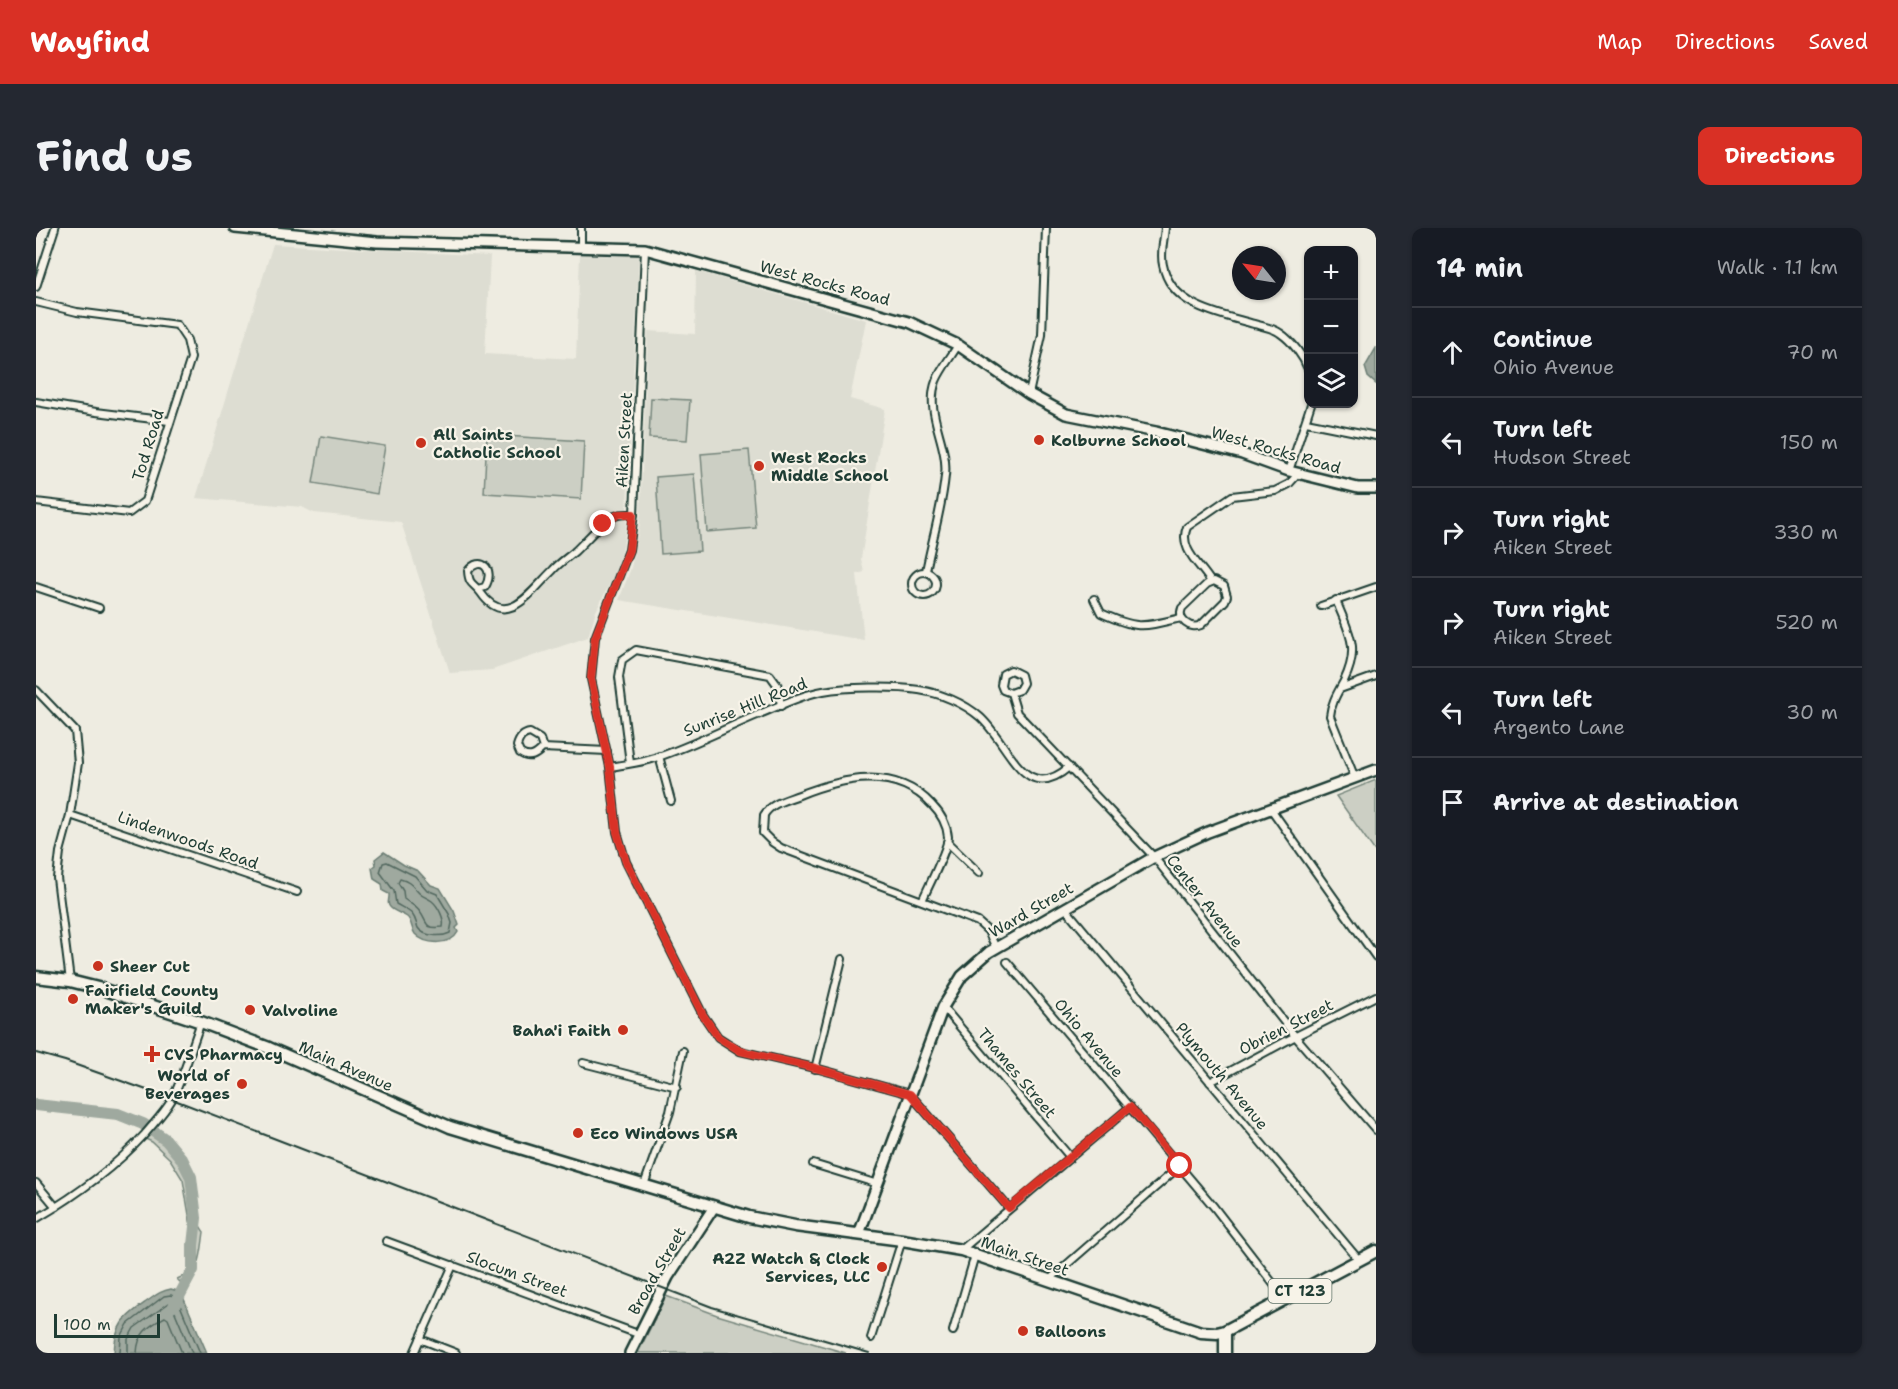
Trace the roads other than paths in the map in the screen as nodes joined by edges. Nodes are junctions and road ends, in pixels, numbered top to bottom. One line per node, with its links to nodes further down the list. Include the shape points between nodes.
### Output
1 (55, 228): 8 (street)
2 (235, 228): 6 (main road, West Rocks Road, via 377,242)
3 (581, 228): 6 (street)
4 (1046, 228): 12 (street, via 1042,335)
5 (1165, 228): 11 (street, via 1162,262 1174,288 1203,309 1279,332)
6 (581, 248): 7 (main road, West Rocks Road)
7 (645, 249): 10 (main road, West Rocks Road, via 909,322); 22 (street, Aiken Street)
8 (36, 287)
9 (36, 302): 15 (street, Tod Road, via 76,312 177,326 188,340 191,358)
10 (958, 345): 12 (main road, West Rocks Road); 23 (street, via 936,380 933,393 933,410 944,446 945,476)
11 (1304, 360)
12 (1029, 394): 18 (main road, West Rocks Road, via 1066,414 1178,437)
13 (36, 402): 15 (street)
14 (1310, 408): 16 (street)
15 (169, 421): 21 (street, Tod Road, via 145,501 129,513)
16 (1306, 422): 17 (street); 18 (street)
17 (1376, 436)
18 (1289, 471): 19 (main road, West Rocks Road)
19 (1299, 473): 20 (main road, West Rocks Road, via 1358,488); 24 (street, via 1275,491 1232,496 1187,527 1184,534 1190,557)
20 (1376, 488)
21 (36, 502)
22 (633, 514): 27 (street, via 619,514 603,524 524,601 499,608 491,605); 39 (street, Aiken Street, via 629,550 595,638 591,679)
23 (926, 571): 23 (street, via 917,573 912,581 913,590 921,596 933,593 937,585 934,575)
24 (1211, 582): 32 (street, via 1182,608); 32 (street, via 1224,586 1225,601 1196,627 1188,626)
25 (36, 587): 31 (street)
26 (1376, 587): 29 (street)
27 (478, 589)
28 (1094, 598): 32 (street, via 1101,613 1128,625)
29 (1336, 600): 30 (street); 34 (street, via 1353,644 1352,662)
30 (1321, 606)
31 (99, 608)
32 (1181, 618)
33 (1376, 676): 34 (street)
34 (1340, 689): 45 (street, via 1330,716)
35 (36, 690): 48 (street, via 75,731 78,764)
36 (1011, 693): 43 (street, Center Avenue, via 1017,713)
37 (781, 706): 40 (street, Sunrise Hill Road); 41 (street, via 778,686 770,675 636,650 622,660 619,677); 43 (street, Sunrise Hill Road, via 823,691 918,690 941,696 978,715 1028,776 1042,781 1058,777)
38 (543, 748): 38 (street, via 540,739 530,732 519,739 517,746 528,757); 39 (street)
39 (606, 751): 42 (street, Aiken Street)
40 (659, 756): 41 (street, Sunrise Hill Road); 46 (street)
41 (630, 763): 42 (street, Sunrise Hill Road)
42 (610, 767): 67 (street, Aiken Street, via 617,832 626,862 709,1026 734,1048)
43 (1069, 767): 50 (street, Center Avenue)
44 (1376, 770): 45 (main road, Ward Street)
45 (1355, 778): 47 (main road, Ward Street)
46 (670, 801)
47 (1271, 809): 50 (main road, Ward Street); 56 (street)
48 (70, 815): 52 (street, Lindenwoods Road); 60 (street, via 57,878)
49 (947, 842): 51 (street); 53 (street); 53 (street, via 944,823 925,798 898,783 874,778 845,780 818,788 771,806 764,815 765,836 781,848)
50 (1154, 857): 54 (main road, Ward Street); 64 (street, Center Avenue)
51 (979, 873)
52 (297, 892)
53 (922, 901): 55 (street, via 981,924)
54 (1065, 908): 55 (main road, Ward Street); 68 (street, Plymouth Avenue)
55 (996, 948): 62 (main road, Ward Street, via 962,975)
56 (1376, 957)
57 (842, 959): 67 (street)
58 (1006, 962): 71 (street, Ohio Avenue)
59 (36, 977): 60 (main road, Main Avenue)
60 (70, 981): 63 (main road, Main Avenue)
61 (1376, 996): 64 (street, Obrien Street)
62 (943, 1006): 70 (main road, Ward Street); 73 (street, Thames Street)
63 (201, 1022): 78 (main road, Main Avenue, via 450,1127); 79 (street, via 172,1099 159,1117 121,1160)
64 (1295, 1036): 68 (street, Obrien Street); 72 (street, Center Avenue)
65 (683, 1051): 69 (street)
66 (582, 1063): 69 (street)
67 (815, 1068): 70 (street, Aiken Street)
68 (1210, 1082): 89 (street, Plymouth Avenue)
69 (677, 1087): 78 (street)
70 (910, 1094): 77 (main road, Ward Street); 81 (street)
71 (1130, 1107): 73 (street); 75 (street, Ohio Avenue)
72 (1376, 1130)
73 (1070, 1157): 81 (street)
74 (813, 1164): 77 (street)
75 (1180, 1166): 91 (street); 92 (street, Ohio Avenue)
76 (36, 1183): 79 (street)
77 (878, 1184): 83 (main road, Ward Street)
78 (644, 1185): 80 (main road, Main Street)
79 (56, 1207): 82 (street)
80 (714, 1207): 83 (main road, Main Street, via 783,1224); 95 (main road, Broad Street, via 668,1277)
81 (1009, 1208): 86 (street)
82 (36, 1220)
83 (859, 1234): 84 (main road, Main Street)
84 (902, 1240): 86 (main road, Main Street); 96 (street)
85 (386, 1241): 90 (street, Slocum Street)
86 (961, 1250): 88 (main road, Main Street)
87 (1376, 1251): 89 (main road, CT 123)
88 (975, 1255): 91 (main road, Main Street); 93 (street)
89 (1359, 1260): 92 (main road, CT 123)
90 (453, 1265): 95 (street, Slocum Street); 97 (street)
91 (1049, 1280): 94 (main road, Main Street, via 1185,1327 1211,1333)
92 (1285, 1299): 94 (main road, CT 123)
93 (954, 1331)
94 (1225, 1331): 101 (main road)
95 (638, 1334): 100 (main road, Broad Street)
96 (871, 1338)
97 (420, 1339): 98 (street); 99 (street)
98 (414, 1353)
99 (456, 1353)
100 (630, 1353)
101 (1225, 1353)

